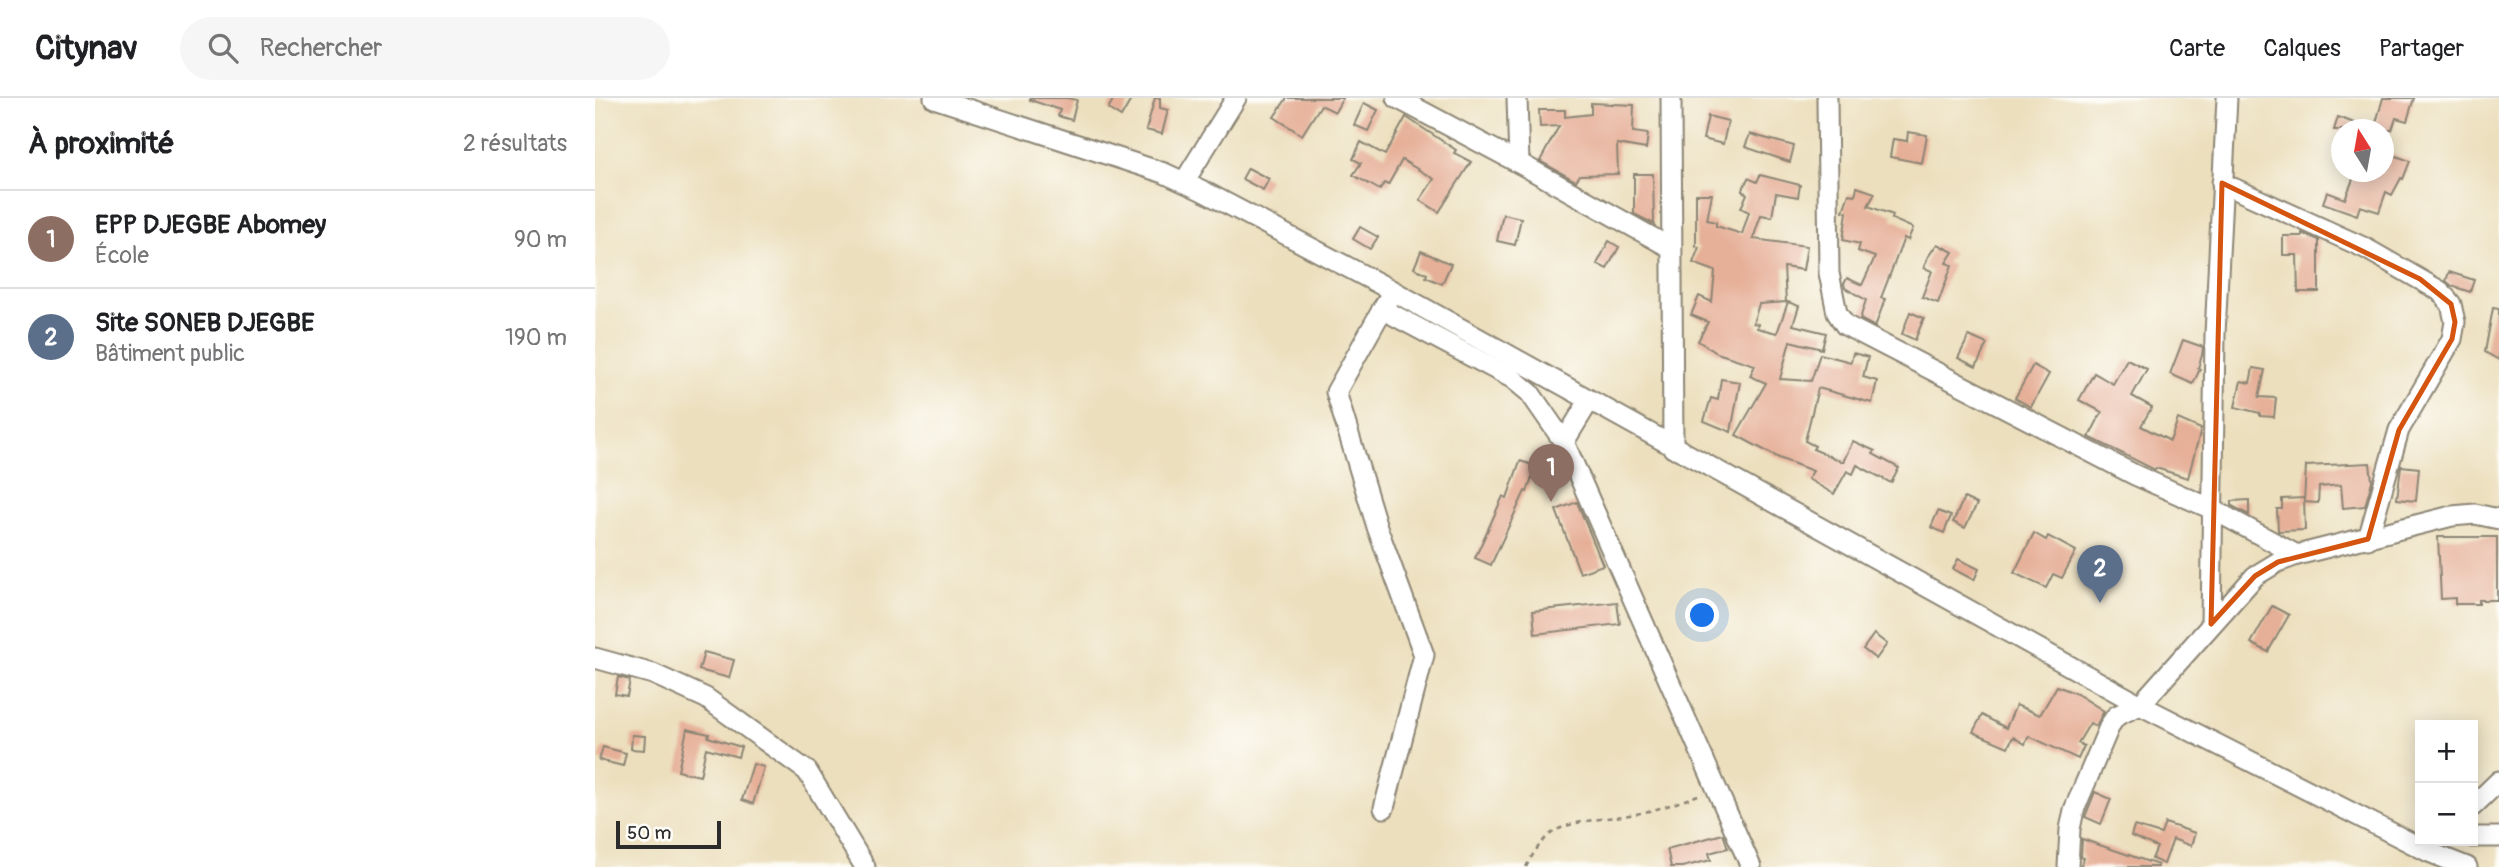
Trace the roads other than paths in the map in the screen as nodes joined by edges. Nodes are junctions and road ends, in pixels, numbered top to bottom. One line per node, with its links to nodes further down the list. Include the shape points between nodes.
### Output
1 (934, 98): 9 (street)
2 (1236, 98): 9 (street)
3 (1397, 98): 8 (street)
4 (1517, 98): 8 (street)
5 (1671, 98): 11 (street)
6 (1827, 98): 17 (street, via 1829,273 1837,313 1845,325 2135,475)
7 (2227, 98): 10 (street)
8 (1519, 163): 11 (street)
9 (1184, 182): 12 (street)
10 (2222, 183): 17 (street); 19 (street, via 2365,248 2440,291 2451,304 2452,339 2399,430)
11 (1671, 248): 16 (street)
12 (1393, 291): 13 (street); 14 (street)
13 (1382, 309): 15 (street, via 1512,378 1530,393); 26 (street, via 1336,392 1377,527 1424,655)
14 (1590, 401): 15 (street); 16 (street)
15 (1565, 442): 32 (street)
16 (1673, 448): 23 (street)
17 (2212, 509): 20 (street); 21 (street)
18 (2499, 519): 19 (street, via 2475,513 2452,516)
19 (2368, 539): 20 (street)
20 (2297, 555): 21 (street, via 2255,576)
21 (2210, 624): 23 (street)
22 (595, 658): 31 (street, via 653,674 706,698 807,771)
23 (2140, 705): 27 (street); 33 (street, via 2116,716 2093,760 2074,810)
24 (2499, 781): 25 (street)
25 (2478, 801)
26 (1384, 808)
27 (2415, 836)
28 (2478, 837): 29 (street)
29 (2499, 837)
30 (2435, 846): 34 (street)
31 (865, 867)
32 (1751, 867)
33 (2068, 867)
34 (2467, 867)

